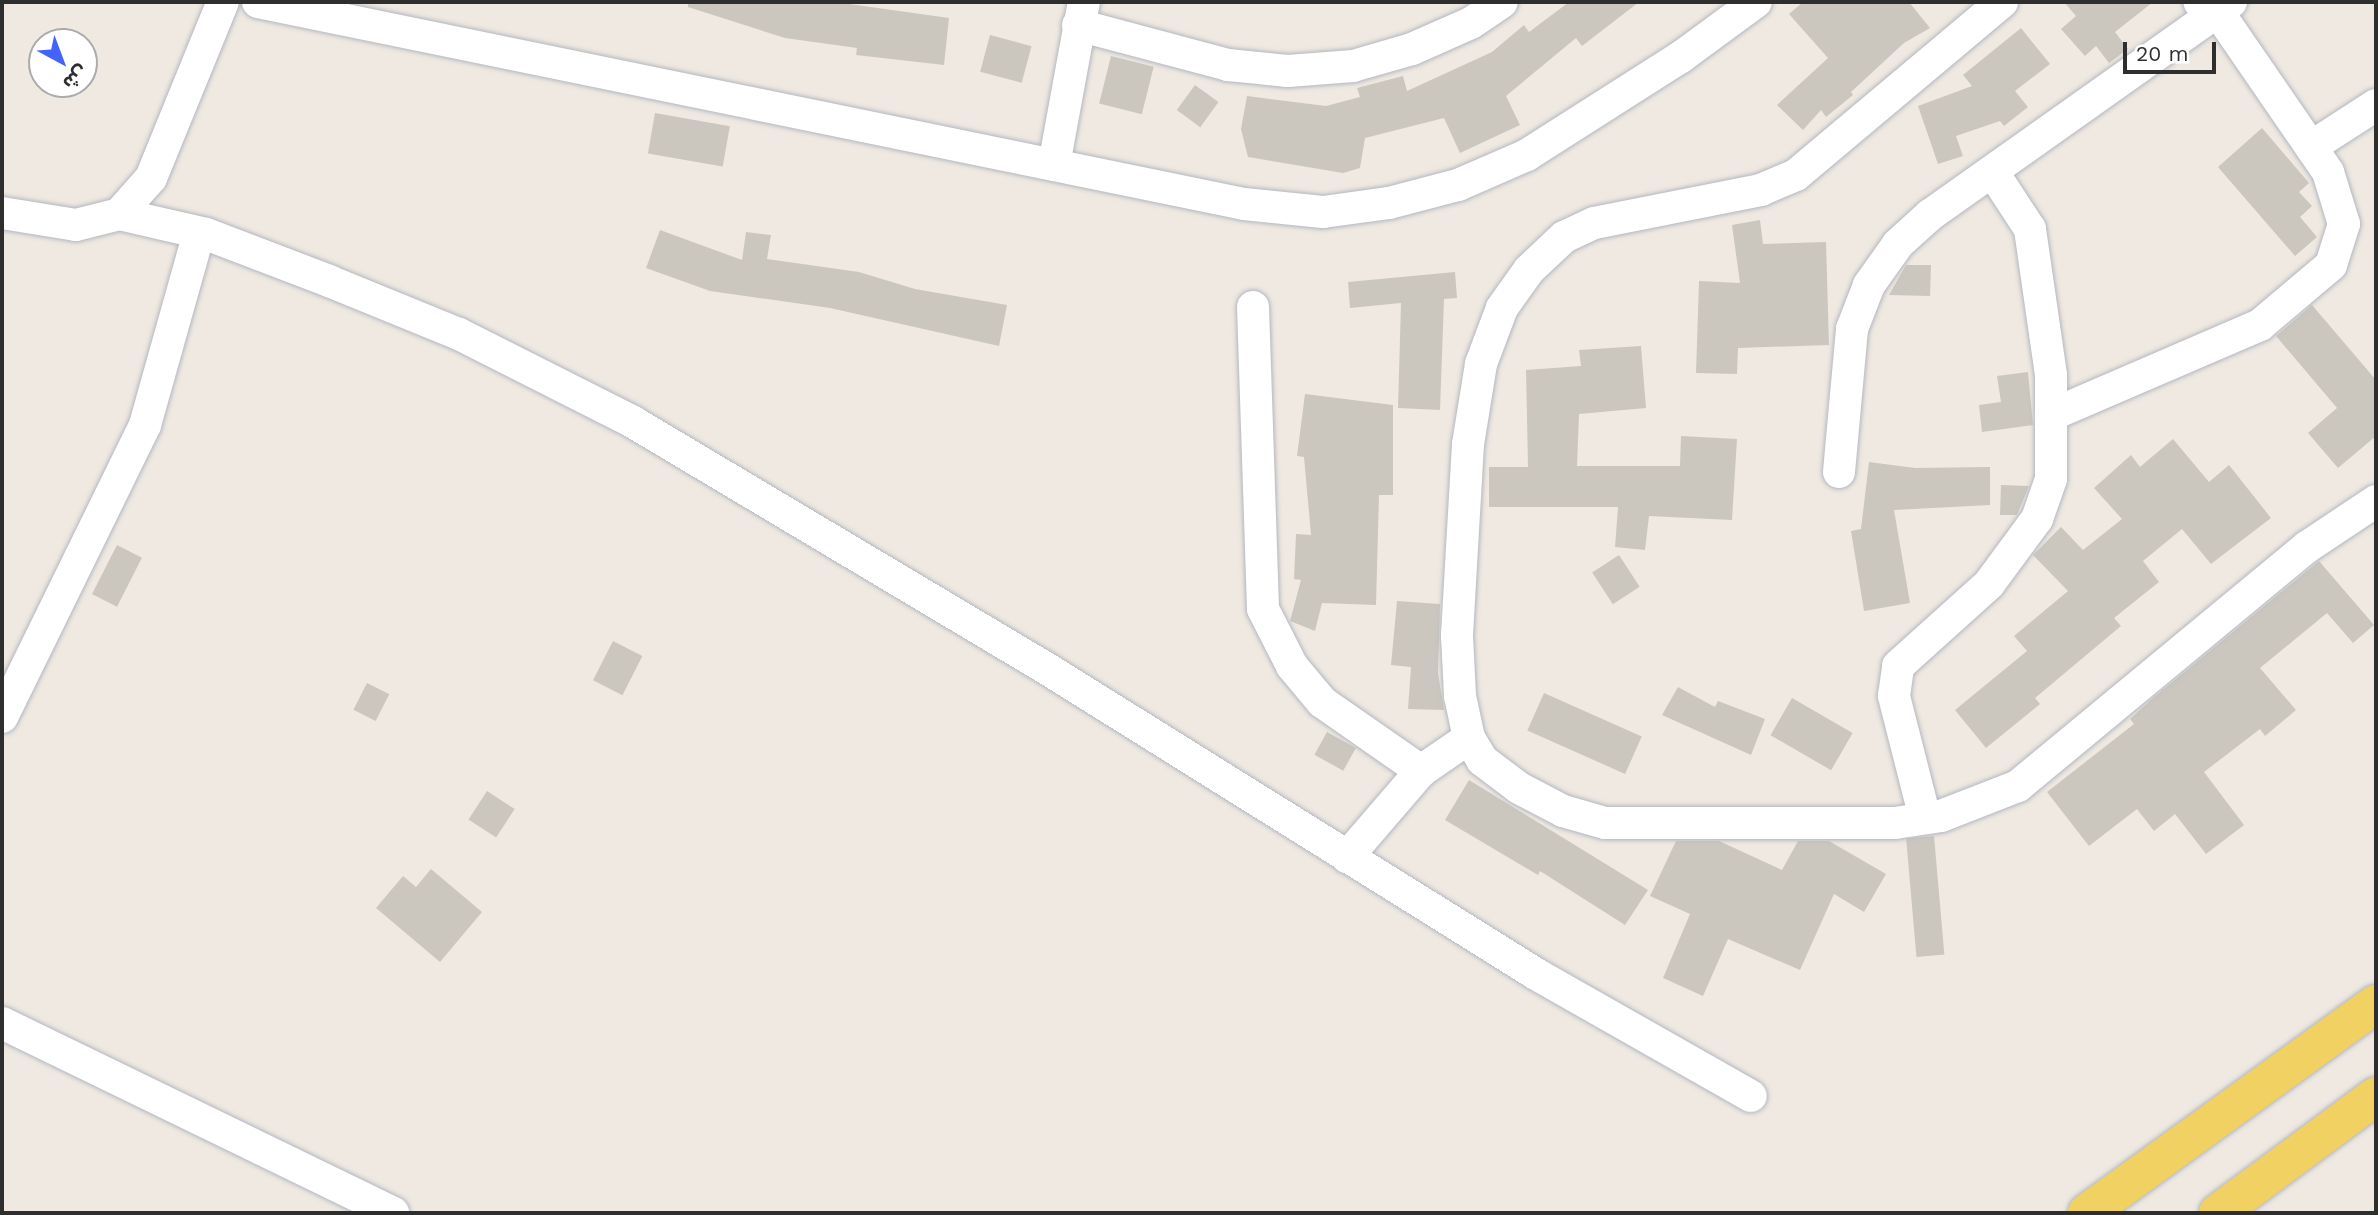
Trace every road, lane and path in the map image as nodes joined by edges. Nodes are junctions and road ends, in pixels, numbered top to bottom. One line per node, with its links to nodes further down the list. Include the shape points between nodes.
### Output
1 (223, 2): 13 (street, via 151,178)
2 (258, 2): 10 (street)
3 (1502, 2): 7 (street, via 1471,23 1412,49 1353,65 1288,71 1228,65)
4 (1756, 2): 10 (street, via 1681,57 1527,155 1458,185 1389,203 1323,212 1244,204)
5 (2002, 2): 20 (street, via 1796,175 1761,190 1594,223 1564,237 1529,270 1502,308 1481,364 1468,444 1457,636 1460,696)
6 (2215, 5): 9 (street); 11 (street)
7 (1081, 13): 10 (street)
8 (2376, 106): 9 (street)
9 (2311, 147): 16 (street, via 2328,172 2344,224 2332,265 2260,325)
10 (1054, 165)
11 (1992, 171): 16 (street, via 2029,229 2051,374); 17 (street, via 1898,244 1869,285 1852,329)
12 (2, 213): 13 (street, via 76,225)
13 (118, 214): 14 (street)
14 (199, 233): 19 (street, via 145,425); 23 (street, via 459,334 633,422 767,498)
15 (1253, 307): 21 (street, via 1263,609 1292,666 1322,702)
16 (2051, 415): 22 (street, via 2051,479 2037,519 1989,584 1898,666 1894,696)
17 (1839, 472)
18 (2376, 501): 22 (street, via 2306,547 2018,786)
19 (2, 717)
20 (1469, 738): 21 (street); 22 (street, via 1482,760 1519,788 1563,811 1605,823 1895,823)
21 (1421, 771): 23 (street)
22 (1925, 818)
23 (1347, 857): 26 (street, via 1536,974)
24 (2376, 1004): 29 (main road)
25 (2, 1023): 28 (street)
26 (1751, 1096)
27 (2376, 1096): 30 (main road)
28 (393, 1213)
29 (2087, 1213)
30 (2218, 1213)

